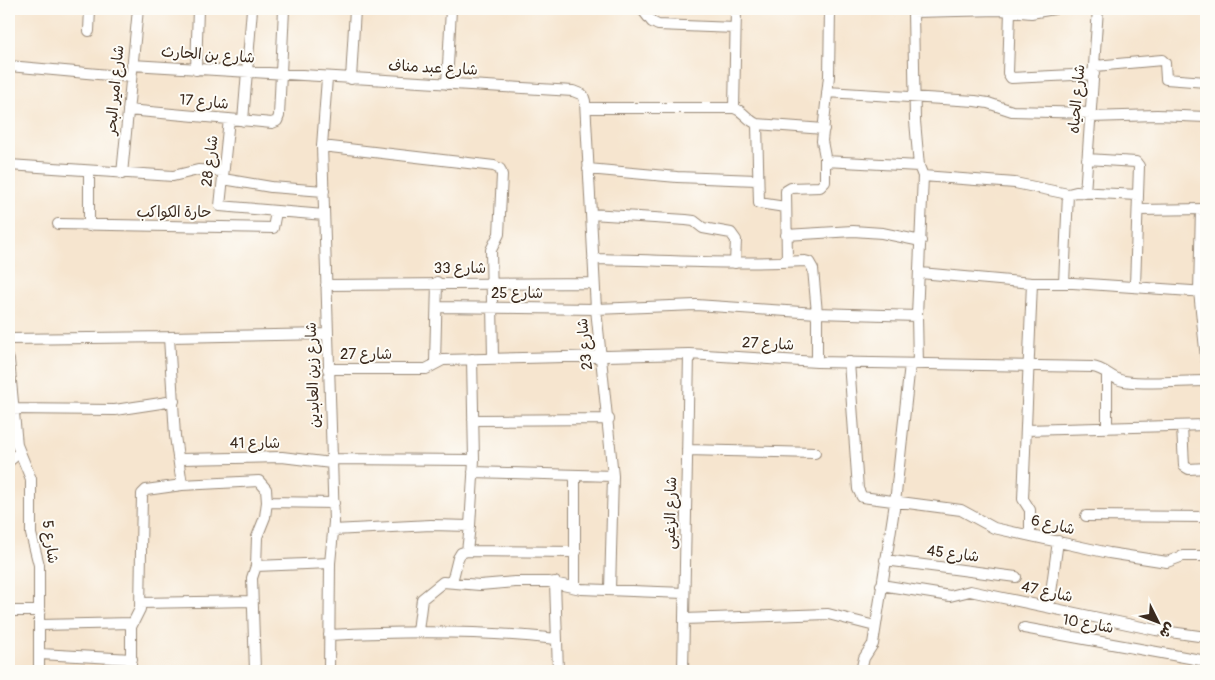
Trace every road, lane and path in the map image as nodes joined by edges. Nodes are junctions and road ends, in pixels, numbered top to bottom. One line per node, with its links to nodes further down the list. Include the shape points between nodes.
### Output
1 (90, 9): 17 (street)
2 (138, 9): 18 (street, شارع امير البحر)
3 (198, 9): 20 (street)
4 (252, 9): 22 (street)
5 (284, 9): 23 (street)
6 (355, 9): 26 (street)
7 (451, 9): 28 (street)
8 (642, 9): 16 (street, via 658,25)
9 (736, 9): 16 (street)
10 (830, 9): 29 (street)
11 (1054, 9): 15 (street, via 1031,13)
12 (1098, 9): 21 (street, شارع الحياه)
13 (913, 10): 14 (street); 31 (street)
14 (939, 10): 15 (street)
15 (1003, 10): 21 (street, via 1011,78)
16 (735, 28): 33 (street)
17 (89, 31)
18 (132, 65): 20 (street, شارع بن الحارث); 24 (street, شارع امير البحر)
19 (9, 66): 24 (street)
20 (196, 70): 22 (street, شارع بن الحارث)
21 (1095, 70): 27 (street, via 1162,60 1166,63 1166,79); 35 (street, شارع الحياه)
22 (247, 73): 23 (street, شارع بن الحارث); 38 (street)
23 (281, 75): 25 (street, شارع عبد مناف); 38 (street, شارع 17, via 277,121 272,124)
24 (131, 77): 34 (street, شارع امير البحر)
25 (327, 78): 26 (street, شارع عبد مناف); 41 (street, شارع زين العابدين)
26 (351, 79): 28 (street, شارع عبد مناف)
27 (1206, 82)
28 (447, 84): 30 (street, شارع عبد مناف, via 573,91)
29 (827, 92): 31 (street); 40 (street)
30 (583, 95): 32 (street, شارع 23)
31 (914, 99): 35 (street, via 975,101 1012,111); 45 (street)
32 (586, 108): 33 (street); 46 (street, شارع 23)
33 (734, 108): 39 (street)
34 (128, 110): 37 (street, شارع 17); 48 (street, شارع امير البحر)
35 (1090, 115): 36 (street); 42 (street, شارع الحياه)
36 (1206, 117)
37 (230, 119): 38 (street, شارع 17); 49 (street, شارع 28)
38 (243, 120)
39 (756, 124): 40 (street); 51 (street)
40 (824, 129): 43 (street)
41 (322, 146): 52 (street, شارع زين العابدين); 71 (street, via 498,167 502,175 500,234 491,250)
42 (1087, 158): 53 (street, شارع الحياه); 55 (street, via 1136,162 1139,166)
43 (825, 161): 45 (street); 56 (street, via 824,186 788,189)
44 (9, 165): 47 (street)
45 (919, 166): 50 (street)
46 (588, 168): 51 (street, via 677,177); 60 (street, شارع 23)
47 (89, 171): 48 (street); 63 (street)
48 (122, 174): 49 (street, via 173,176 198,170)
49 (223, 175): 52 (street, via 272,187); 59 (street, شارع 28, via 220,206)
50 (923, 176): 54 (street, via 1016,183); 65 (street)
51 (757, 180): 56 (street, via 760,204)
52 (324, 191): 61 (street, شارع زين العابدين)
53 (1085, 193): 54 (street); 55 (street)
54 (1068, 194): 74 (street)
55 (1138, 195): 58 (street)
56 (785, 206): 64 (street)
57 (1204, 209): 58 (street); 77 (street)
58 (1138, 210): 76 (street)
59 (276, 212): 61 (street); 63 (street, حارة الكواكب, via 273,228)
60 (590, 214): 66 (street, شارع 23); 68 (street, via 694,221 704,228 731,233 736,240)
61 (324, 215): 75 (street, شارع زين العابدين)
62 (58, 224): 63 (street, حارة الكواكب)
63 (89, 226)
64 (786, 235): 65 (street, via 853,231); 67 (street)
65 (921, 241): 69 (street)
66 (593, 259): 68 (street); 72 (street, شارع 23)
67 (787, 261): 68 (street); 81 (street, via 805,261 812,265)
68 (735, 263)
69 (920, 274): 73 (street); 82 (street)
70 (437, 282): 71 (street, شارع 33); 75 (street, شارع 33); 78 (street)
71 (491, 282): 72 (street, شارع 33); 79 (street)
72 (594, 283): 80 (street, شارع 23)
73 (1032, 283): 74 (street); 96 (street)
74 (1064, 283): 76 (street)
75 (326, 284): 83 (street, شارع زين العابدين)
76 (1135, 286): 77 (street)
77 (1203, 292): 90 (street)
78 (438, 308): 79 (street, شارع 25); 94 (street)
79 (492, 308): 80 (street, شارع 25); 88 (street)
80 (596, 309): 81 (street, شارع 25, via 696,305); 87 (street, شارع 23)
81 (817, 313): 82 (street, شارع 25); 92 (street)
82 (917, 316): 95 (street)
83 (327, 334): 84 (street); 97 (street, شارع زين العابدين)
84 (169, 337): 85 (street); 100 (street)
85 (9, 339)
86 (689, 354): 87 (street, شارع 27); 92 (street, شارع 27); 108 (street, شارع الزغبى)
87 (600, 356): 88 (street, شارع 27); 102 (street, شارع 23)
88 (493, 358): 89 (street, شارع 27)
89 (472, 359): 94 (street, شارع 27); 103 (street)
90 (1206, 359)
91 (9, 360): 101 (street, شارع 5)
92 (817, 362): 93 (street, شارع 27)
93 (850, 362): 95 (street, شارع 27); 122 (street, شارع 6, via 858,492 866,498)
94 (435, 363): 97 (street, شارع 27, via 426,369)
95 (914, 364): 96 (street, شارع 27); 122 (street)
96 (1028, 364): 98 (street, شارع 27, via 1096,367); 107 (street)
97 (328, 370): 114 (street, شارع زين العابدين)
98 (1107, 373): 99 (street, شارع 27, via 1127,381); 106 (street)
99 (1206, 381)
100 (174, 401): 101 (street, via 115,410); 111 (street, via 175,436)
101 (11, 408): 109 (street, شارع 5)
102 (609, 419): 103 (street); 118 (street, شارع 23)
103 (473, 420): 112 (street)
104 (1206, 425): 105 (street)
105 (1182, 426): 106 (street); 115 (street, via 1184,466 1189,469)
106 (1108, 428): 107 (street)
107 (1026, 430): 127 (street, via 1023,499 1030,510)
108 (687, 450): 110 (street); 141 (street, شارع الزغبى)
109 (19, 453): 113 (street); 146 (street, شارع 5, via 32,479 31,534 39,565)
110 (815, 453)
111 (180, 458): 114 (street, شارع 41, via 282,457); 119 (street)
112 (474, 460): 114 (street, شارع 41); 116 (street)
113 (9, 461)
114 (331, 461): 121 (street, شارع زين العابدين)
115 (1206, 468)
116 (473, 472): 117 (street); 125 (street)
117 (575, 475): 118 (street); 130 (street)
118 (614, 476): 140 (street, شارع 23)
119 (182, 484): 120 (street, via 259,481 266,489); 143 (street, via 146,490 142,494)
120 (267, 502): 121 (street); 134 (street, via 257,537)
121 (334, 503): 126 (street, شارع زين العابدين)
122 (895, 503): 127 (street, شارع 6, via 961,510 989,526); 132 (street)
123 (1086, 516): 124 (street)
124 (1206, 517)
125 (470, 526): 126 (street); 129 (street)
126 (333, 530): 133 (street, شارع زين العابدين)
127 (1030, 535): 128 (street, شارع 6)
128 (1058, 541): 131 (street, شارع 6, via 1167,562 1183,556); 144 (street)
129 (467, 551): 130 (street); 136 (street, via 458,558)
130 (576, 552): 139 (street)
131 (1206, 556)
132 (885, 560): 135 (street, شارع 45); 138 (street)
133 (330, 563): 134 (street); 153 (street, شارع زين العابدين)
134 (256, 566): 142 (street, via 252,578)
135 (1016, 577)
136 (452, 582): 137 (street, via 480,585); 152 (street, via 443,582 422,599)
137 (554, 582): 139 (street); 155 (street)
138 (881, 585): 144 (street, شارع 47, via 950,596 970,591); 150 (street)
139 (575, 587): 140 (street)
140 (610, 590): 141 (street)
141 (684, 593): 147 (street, شارع الزغبى)
142 (253, 601): 143 (street); 161 (street)
143 (140, 603): 148 (street, via 139,616)
144 (1049, 607): 154 (street, شارع 47)
145 (9, 611): 146 (street)
146 (40, 611): 149 (street, شارع 5)
147 (684, 619): 150 (street, via 828,614); 164 (street, شارع الزغبى)
148 (133, 623): 149 (street); 157 (street, via 130,632)
149 (40, 625): 156 (street, شارع 5)
150 (875, 626): 165 (street, via 873,644 864,658)
151 (1024, 628): 158 (street, شارع 10)
152 (418, 631): 153 (street); 155 (street)
153 (329, 635): 162 (street, شارع زين العابدين)
154 (1206, 638)
155 (556, 639): 163 (street)
156 (40, 654): 157 (street); 159 (street, شارع 5)
157 (132, 659): 160 (street)
158 (1206, 661)
159 (39, 671)
160 (131, 671)
161 (255, 671)
162 (329, 671)
163 (558, 671)
164 (683, 671)
165 (861, 671)

